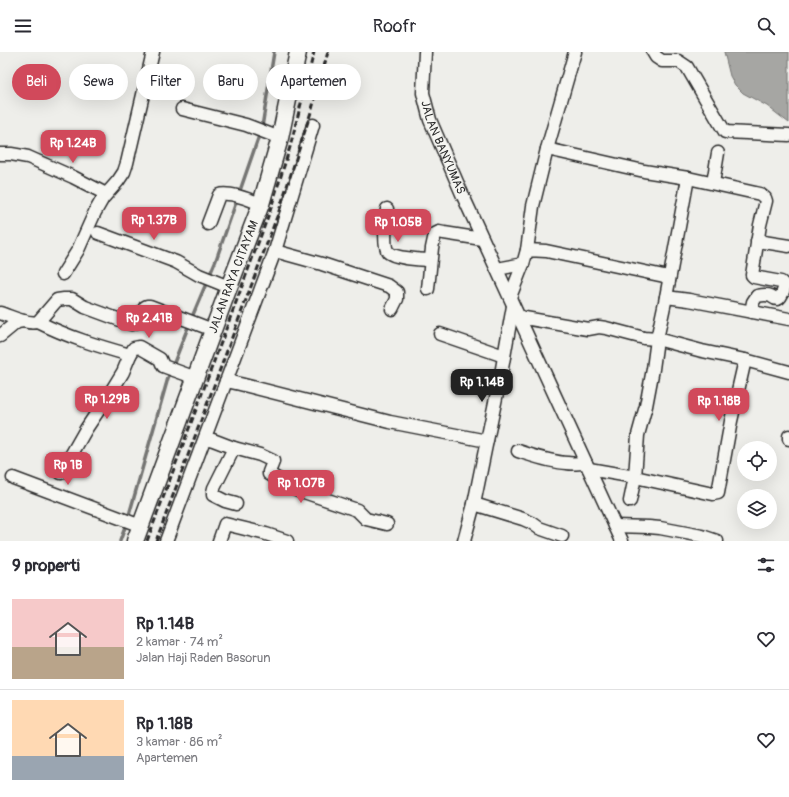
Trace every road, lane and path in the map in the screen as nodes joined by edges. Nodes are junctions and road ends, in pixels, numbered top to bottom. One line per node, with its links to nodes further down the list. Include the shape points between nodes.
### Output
1 (153, 52): 15 (street, via 127,163 118,181)
2 (298, 52): 8 (main road, JALAN RAYA CITAYAM)
3 (426, 52): 20 (street, JALAN BANYUMAS, via 423,94 430,120)
4 (575, 52): 10 (street)
5 (653, 52): 9 (street, via 656,58 662,61 678,61 687,67 725,132)
6 (182, 109): 8 (street, via 246,124)
7 (313, 124): 24 (street)
8 (275, 136): 16 (main road, JALAN RAYA CITAYAM)
9 (789, 136)
10 (547, 149): 13 (street, via 644,171); 23 (street, via 533,206)
11 (718, 153): 14 (street)
12 (0, 154): 15 (street, via 28,157)
13 (688, 178): 14 (street); 29 (street)
14 (713, 183): 21 (street, via 760,194 765,198)
15 (106, 194): 28 (street)
16 (261, 204): 18 (street, via 222,193); 30 (main road, JALAN RAYA CITAYAM)
17 (387, 209): 25 (street, via 386,249 389,253)
18 (208, 224)
19 (98, 233): 30 (street, via 176,262)
20 (482, 239): 25 (street, via 439,232 433,239); 27 (street, JALAN BANYUMAS)
21 (757, 241): 22 (street); 32 (street, via 752,276 781,282)
22 (789, 246)
23 (527, 250): 26 (street); 29 (street, via 546,251 664,276)
24 (275, 251): 35 (street, via 388,286 397,292); 52 (street)
25 (430, 260): 31 (street)
26 (523, 264): 27 (street); 34 (street)
27 (496, 269): 34 (street, JALAN BANYUMAS)
28 (64, 274)
29 (669, 281): 33 (street)
30 (225, 285): 43 (main road, JALAN RAYA CITAYAM)
31 (428, 289)
32 (786, 290): 36 (street, via 778,299 757,296)
33 (666, 297): 36 (street); 46 (street)
34 (511, 302): 38 (street, JALAN BANYUMAS); 48 (street)
35 (392, 309)
36 (751, 312): 39 (street)
37 (5, 314): 40 (street); 42 (street)
38 (519, 317): 46 (street, via 588,329 606,328); 59 (street, JALAN BANYUMAS)
39 (789, 319)
40 (24, 321): 41 (street); 45 (street, via 17,322)
41 (38, 322): 43 (street, via 57,300 64,298 131,324 135,324 145,307 150,306); 47 (street, via 59,332)
42 (0, 325)
43 (208, 328): 51 (main road, JALAN RAYA CITAYAM)
44 (440, 334): 48 (street)
45 (0, 336)
46 (656, 339): 49 (street); 61 (street, via 653,369 638,435)
47 (130, 355): 51 (street, via 134,348 139,347 160,359 163,366); 60 (street, via 112,390)
48 (504, 356): 56 (street)
49 (745, 360): 50 (street); 61 (street, via 718,493)
50 (789, 372)
51 (196, 378): 68 (main road, JALAN RAYA CITAYAM)
52 (226, 381): 54 (street); 56 (street, via 390,422)
53 (789, 436): 55 (street)
54 (205, 438): 57 (street); 70 (street)
55 (789, 439)
56 (487, 441): 65 (street)
57 (234, 448): 64 (street, via 213,495); 66 (street, via 273,461 269,474 296,489 357,510 366,519)
58 (518, 450): 59 (street, via 558,462)
59 (587, 466): 61 (street); 67 (street, JALAN BANYUMAS)
60 (61, 473)
61 (635, 477): 63 (street)
62 (13, 478): 68 (street, via 114,517)
63 (630, 501)
64 (236, 504)
65 (474, 504): 69 (street, via 523,519); 73 (street)
66 (387, 524)
67 (615, 526): 74 (street, JALAN BANYUMAS); 75 (street, via 660,528)
68 (135, 530)
69 (562, 536)
70 (166, 541)
71 (219, 541): 72 (street, via 225,524)
72 (287, 541)
73 (464, 541)
74 (622, 541)
75 (717, 541)

